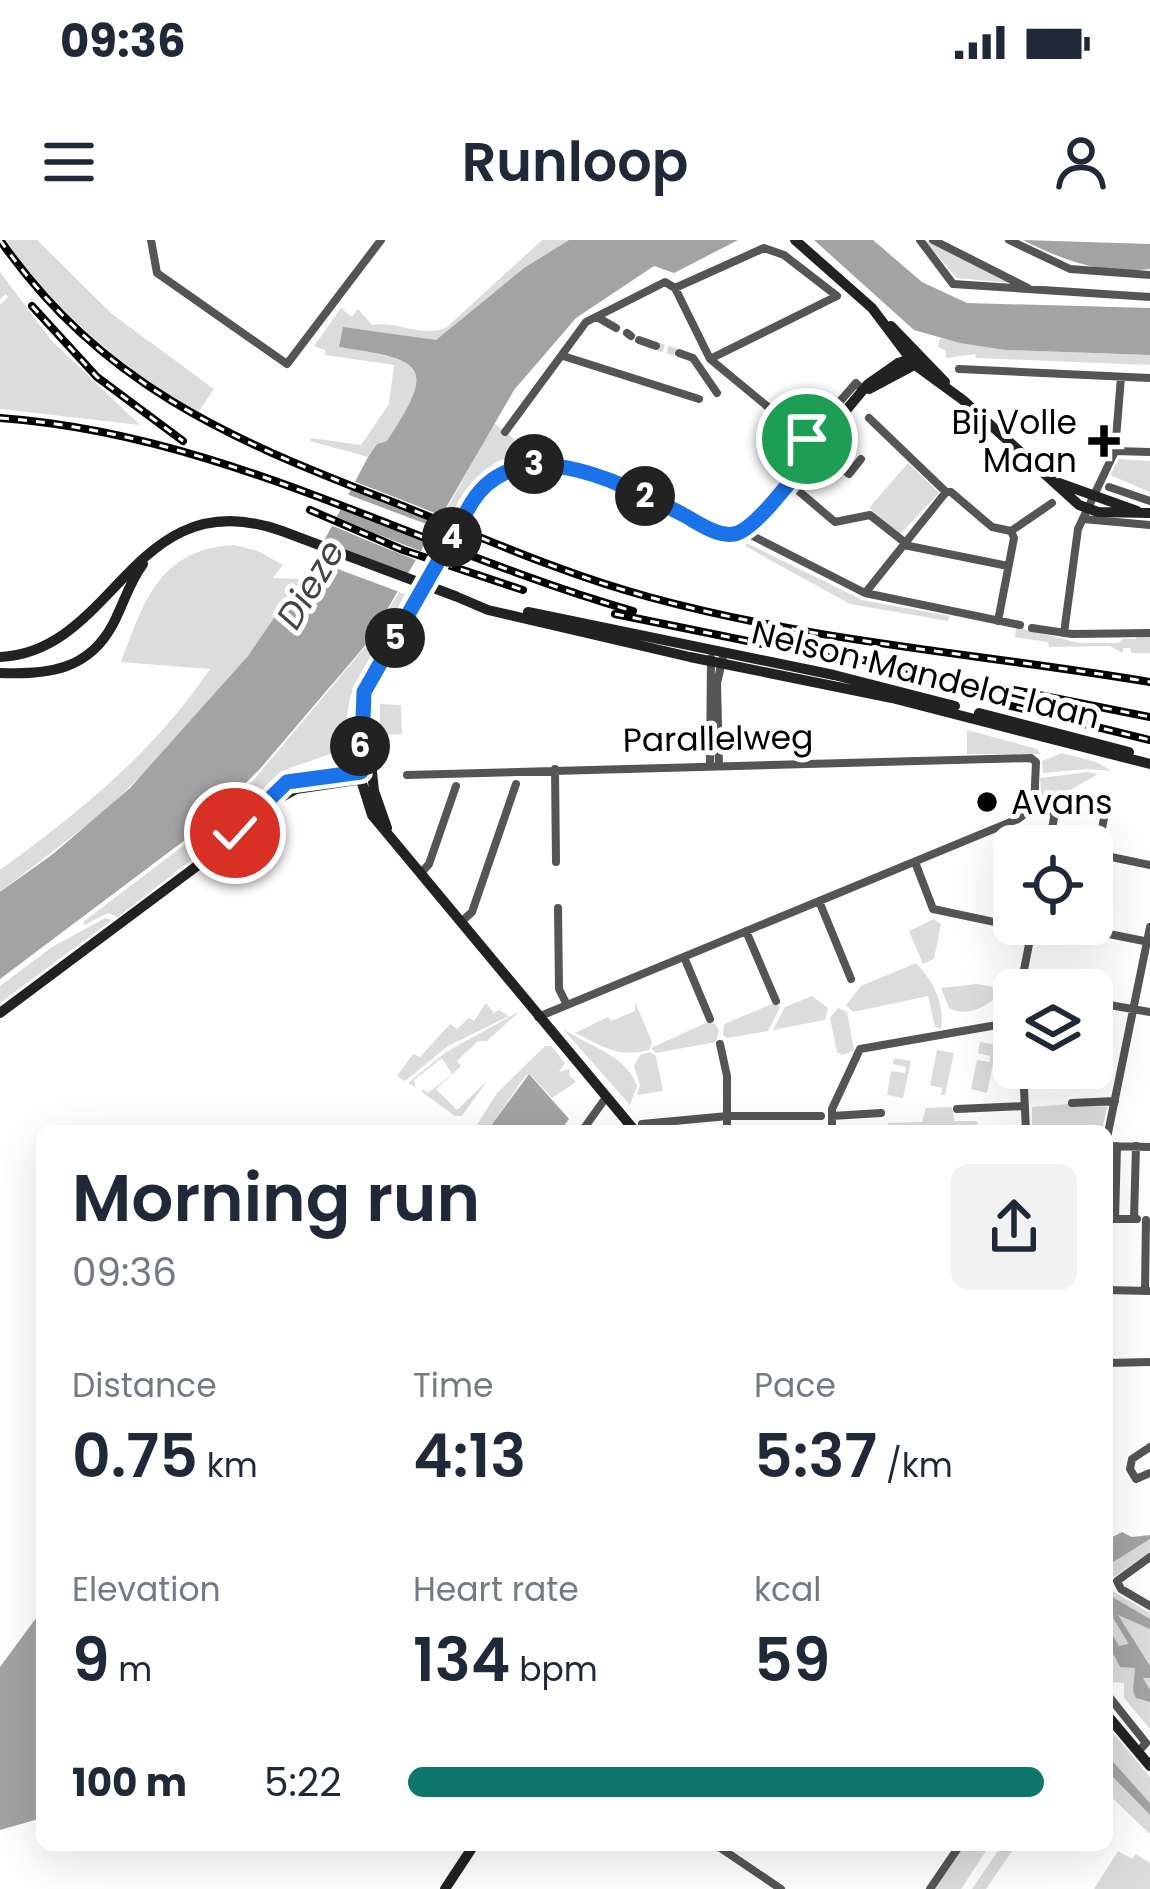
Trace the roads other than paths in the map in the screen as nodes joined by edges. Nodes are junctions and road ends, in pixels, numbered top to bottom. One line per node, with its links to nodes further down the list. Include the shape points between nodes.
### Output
1 (151, 240): 6 (street, via 157,273 287,364)
2 (795, 240): 18 (street, via 884,321)
3 (920, 240): 9 (street, via 953,284)
4 (933, 240): 9 (street)
5 (1009, 240): 7 (street, via 1070,268)
6 (376, 242)
7 (1150, 275)
8 (675, 287): 11 (street, via 665,282); 17 (street); 17 (street, via 772,249 837,296)
9 (1029, 289): 10 (street)
10 (1150, 297)
11 (597, 316): 12 (street); 16 (street)
12 (616, 328)
13 (632, 336): 14 (street)
14 (656, 346)
15 (679, 353): 22 (street, via 693,358)
16 (563, 356): 23 (street); 26 (street)
17 (710, 359): 27 (street)
18 (912, 363): 24 (street); 24 (street); 27 (street, via 868,384)
19 (959, 369): 20 (street)
20 (1120, 377): 21 (street); 28 (street)
21 (1150, 378)
22 (717, 392)
23 (699, 399)
24 (963, 400): 32 (street)
25 (869, 418): 34 (street)
26 (506, 432)
27 (812, 443): 30 (street, via 849,473); 31 (street)
28 (1115, 451): 29 (street); 35 (street)
29 (1150, 452)
30 (861, 459)
31 (788, 482): 41 (street); 43 (street, via 835,523 870,515)
32 (1056, 482): 35 (street); 39 (street)
33 (1109, 487): 36 (street)
34 (946, 492): 42 (street, via 992,527); 43 (street)
35 (1094, 496): 38 (street); 39 (street)
36 (1150, 501)
37 (1052, 502): 42 (street)
38 (1145, 513): 39 (street)
39 (1085, 514): 40 (street); 50 (street)
40 (1150, 525)
41 (742, 531): 46 (street); 59 (street, via 715,531 634,491 537,464 487,482 371,680)
42 (1011, 531): 45 (street)
43 (904, 543): 45 (street); 46 (street)
44 (157, 548): 52 (street, Nelson Mandela-laan, via 62,637); 53 (street, Nelson Mandela-laan, bridge, via 186,530 247,521 455,596); 54 (street, via 85,658 46,673)
45 (1008, 566): 47 (street)
46 (865, 593): 47 (street)
47 (998, 621): 48 (street)
48 (1020, 625)
49 (1032, 628): 50 (street)
50 (1064, 633): 51 (street)
51 (1150, 633)
52 (0, 657)
53 (717, 657): 55 (street, Nelson Mandela-laan, via 854,680); 56 (street, Nelson Mandela-laan)
54 (0, 673)
55 (1150, 761)
56 (715, 765): 57 (street, Parallelweg); 63 (street, Parallelweg, via 1031,758)
57 (555, 769): 58 (street, Parallelweg); 67 (street)
58 (407, 775)
59 (364, 776): 70 (street, via 393,842); 86 (street, via 281,786 175,884)
60 (517, 784): 74 (street, via 472,912)
61 (456, 786): 70 (street)
62 (1107, 803): 65 (street)
63 (1034, 807): 64 (street, via 1055,812); 68 (street)
64 (1053, 825)
65 (1101, 825)
66 (1113, 857): 69 (street)
67 (556, 862)
68 (915, 862): 71 (street); 73 (street, via 933,909)
69 (1150, 865)
70 (420, 873): 74 (street)
71 (819, 901): 76 (street); 80 (street)
72 (558, 908): 82 (street)
73 (993, 920)
74 (460, 922): 87 (street)
75 (1150, 927): 78 (street)
76 (746, 931): 79 (street); 81 (street)
77 (1113, 934): 78 (street)
78 (1148, 941): 84 (street)
79 (684, 957): 82 (street); 88 (street)
80 (851, 979)
81 (776, 1001)
82 (567, 1005): 87 (street)
83 (1113, 1006): 84 (street)
84 (1133, 1010): 85 (street); 93 (street)
85 (1150, 1012)
86 (0, 1013)
87 (538, 1017): 92 (street)
88 (710, 1019)
89 (993, 1026): 99 (street, via 860,1048)
90 (720, 1044): 98 (street)
91 (1024, 1089): 95 (street)
92 (605, 1099): 100 (street); 101 (street); 102 (street)
93 (1115, 1101): 94 (street); 107 (street)
94 (1072, 1103)
95 (1025, 1106): 96 (street); 106 (street)
96 (957, 1109)
97 (881, 1113): 99 (street)
98 (728, 1115): 99 (street); 103 (street); 104 (street)
99 (826, 1116): 105 (street)
100 (586, 1125)
101 (622, 1125)
102 (637, 1125)
103 (654, 1125)
104 (727, 1125)
105 (830, 1125)
106 (1026, 1125)
107 (1112, 1125)
108 (1113, 1143): 109 (street)
109 (1136, 1146): 110 (street); 112 (street)
110 (1150, 1147)
111 (1113, 1219): 112 (street)
112 (1135, 1219): 113 (street)
113 (1148, 1220): 115 (street)
114 (1113, 1290): 115 (street)
115 (1147, 1291)
116 (1150, 1362): 117 (street)
117 (1113, 1363)
118 (1150, 1447): 119 (street, via 1130,1469 1136,1479)
119 (1150, 1473)
120 (1150, 1558): 121 (street, via 1117,1581)
121 (1150, 1606)
122 (1113, 1701): 124 (street, via 1147,1743)
123 (1113, 1722): 124 (street)
124 (1145, 1760)
125 (470, 1851): 128 (street)
126 (725, 1851): 129 (street)
127 (956, 1851): 130 (street)
128 (446, 1889)
129 (781, 1889)
130 (930, 1889)

